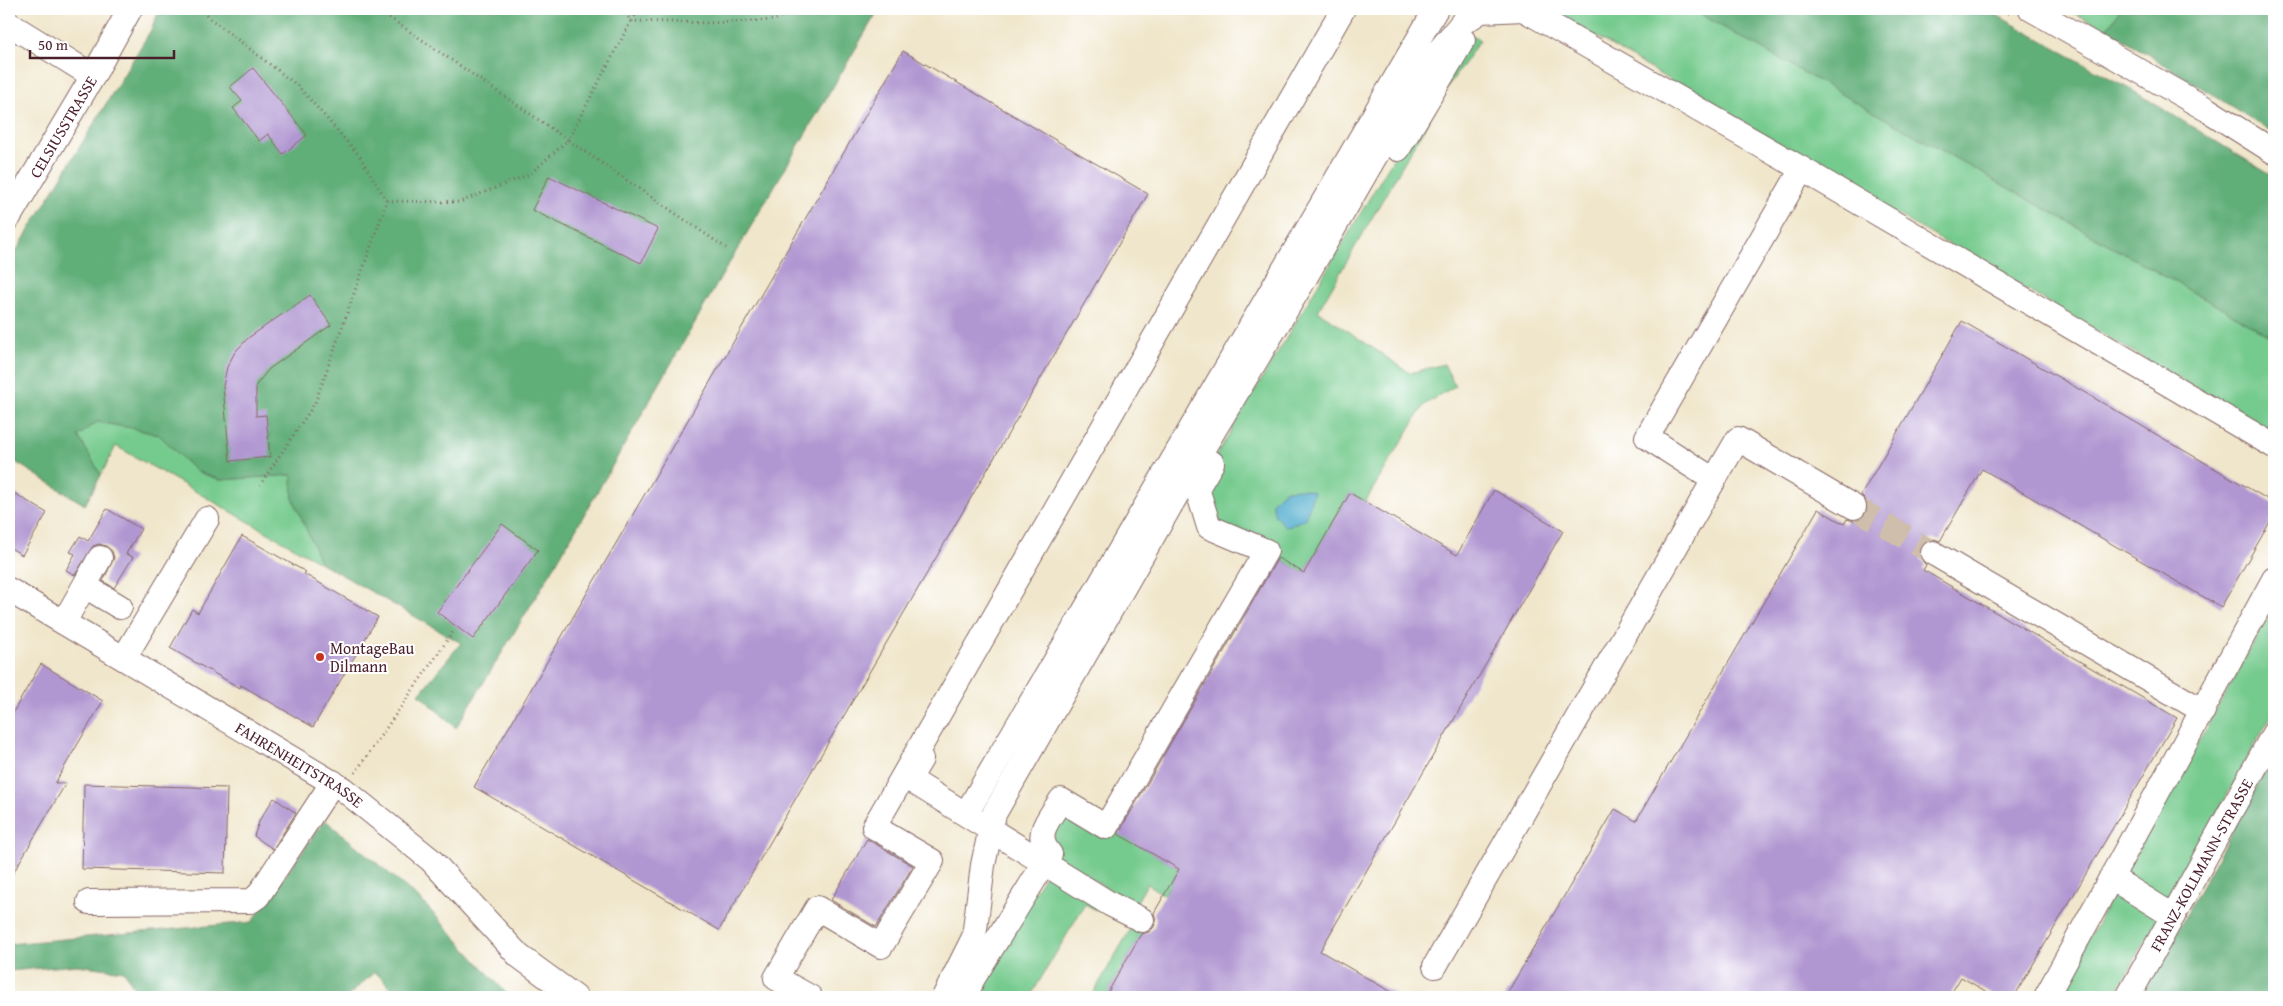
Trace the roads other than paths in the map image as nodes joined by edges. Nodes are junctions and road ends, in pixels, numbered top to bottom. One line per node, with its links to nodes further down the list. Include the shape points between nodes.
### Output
1 (130, 9): 9 (street, CELSIUSSTRASSE)
2 (1343, 9): 38 (street, via 874,827 932,861 881,946 816,908 776,978)
3 (1358, 9): 28 (street, via 909,779)
4 (1436, 9): 28 (street)
5 (1523, 9): 7 (street); 11 (street)
6 (2031, 9): 10 (street)
7 (1482, 10): 29 (street, via 1462,23 1429,64 1205,445 994,814); 30 (street, via 1197,488 1209,527 1266,551 1106,827 1061,800 1041,831 1043,846 1050,854)
8 (9, 24): 9 (street)
9 (93, 76): 12 (street, CELSIUSSTRASSE)
10 (2274, 152)
11 (1802, 169): 13 (street); 14 (street, via 1647,437)
12 (9, 217)
13 (2274, 446)
14 (1714, 480): 15 (street, via 1738,439); 35 (street)
15 (1854, 507)
16 (207, 519): 24 (street)
17 (1933, 553): 25 (street)
18 (100, 558): 20 (street)
19 (2274, 579): 25 (street)
20 (84, 586): 22 (street); 23 (street)
21 (9, 590): 23 (street, FAHRENHEITSTRASSE)
22 (120, 607)
23 (64, 622): 24 (street, FAHRENHEITSTRASSE)
24 (124, 658): 27 (street, FAHRENHEITSTRASSE)
25 (2203, 711): 31 (street)
26 (2274, 733): 33 (street, FRANZ-KOLLMANN-STRASSE)
27 (338, 786): 32 (street, via 258,896 251,901); 36 (street, FAHRENHEITSTRASSE, via 431,860)
28 (966, 814): 29 (street)
29 (990, 829): 30 (street); 39 (street, via 974,937)
30 (1045, 863): 34 (street); 40 (street, via 972,980)
31 (2112, 878): 33 (street); 41 (street)
32 (89, 902)
33 (2173, 916): 42 (street, FRANZ-KOLLMANN-STRASSE)
34 (1142, 920)
35 (1435, 966)
36 (550, 990): 37 (street)
37 (576, 997)
38 (810, 997)
39 (944, 997)
40 (966, 997)
41 (2046, 997)
42 (2128, 997)

